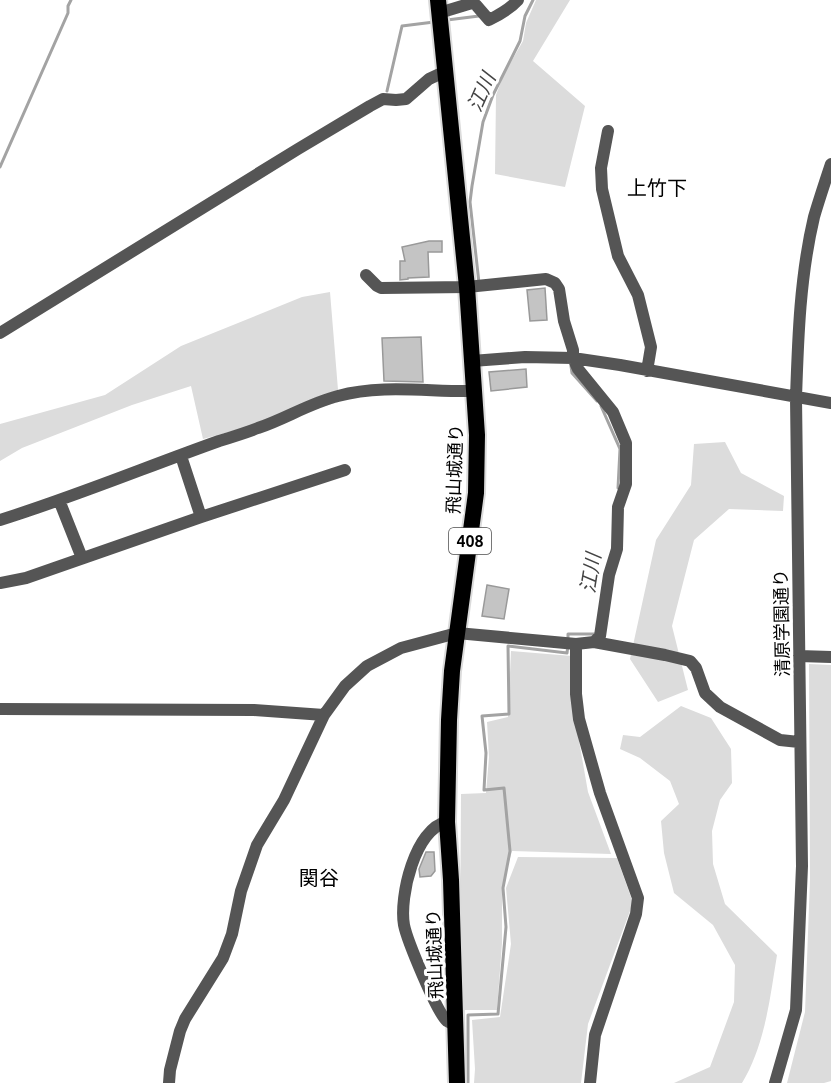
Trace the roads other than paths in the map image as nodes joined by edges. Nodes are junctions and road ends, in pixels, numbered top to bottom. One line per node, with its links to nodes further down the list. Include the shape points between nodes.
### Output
1 (518, 0): 2 (street, via 489,20 472,3)
2 (439, 6): 3 (highway, 飛山城通り / 408)
3 (444, 72): 7 (highway, 飛山城通り / 408); 8 (street, via 406,99 383,99 370,106)
4 (608, 131): 11 (street, via 601,168 602,189 618,256 638,295 651,346)
5 (831, 164): 13 (street, 清原学園通り, via 814,217 804,271)
6 (366, 275): 7 (street, via 381,288)
7 (467, 287): 9 (street, via 546,279 555,283); 10 (highway, 飛山城通り / 408)
8 (0, 333)
9 (573, 358): 10 (street); 11 (street); 23 (street, via 614,412 626,443 626,484 618,507 616,549 600,636)
10 (472, 361): 12 (highway, 飛山城通り / 408)
11 (647, 371): 13 (street)
12 (474, 391): 15 (street, via 374,390 339,396); 22 (highway, 飛山城通り / 408, via 476,493)
13 (796, 398): 14 (street); 25 (street, 清原学園通り)
14 (831, 403)
15 (181, 456): 17 (street); 18 (street)
16 (345, 470): 18 (street)
17 (59, 500): 19 (street); 20 (street)
18 (201, 517): 20 (street)
19 (0, 520)
20 (82, 558): 21 (street)
21 (0, 583)
22 (457, 633): 24 (street); 28 (street, via 401,648 367,666 345,686); 30 (highway, 飛山城通り / 408, via 448,720)
23 (594, 642): 24 (street); 29 (street, via 690,661 705,693 720,707 780,740)
24 (576, 644): 34 (street, via 579,719 600,793 638,898 595,1035)
25 (799, 656): 26 (street); 29 (street, 清原学園通り)
26 (831, 657)
27 (0, 709): 28 (street, via 254,710)
28 (324, 715): 32 (street, via 284,800 257,845 223,958 180,1031)
29 (800, 742): 35 (street, 清原学園通り, via 802,866 796,1010)
30 (447, 822): 31 (highway, 飛山城通り / 408); 31 (street, via 432,829 419,847 410,871 403,915 407,939 438,1009)
31 (456, 1025): 33 (highway, 飛山城通り / 408)
32 (169, 1083)
33 (457, 1083)
34 (590, 1083)
35 (775, 1083)

